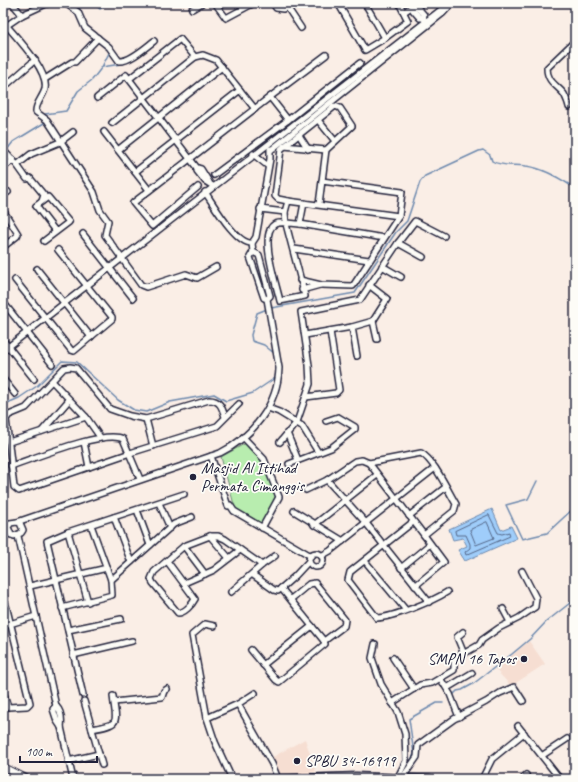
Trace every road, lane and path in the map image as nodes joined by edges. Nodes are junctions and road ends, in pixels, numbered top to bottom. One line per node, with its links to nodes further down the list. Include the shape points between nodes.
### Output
1 (12, 3): 18 (street)
2 (48, 3): 18 (street)
3 (64, 3): 22 (street, via 78,12 85,28)
4 (202, 3): 16 (street)
5 (215, 3): 6 (street, via 226,18)
6 (254, 3)
7 (273, 3): 15 (street, via 276,8)
8 (298, 3): 15 (street)
9 (338, 3): 23 (street, via 365,50)
10 (398, 3): 17 (street)
11 (445, 3): 19 (street, via 442,8)
12 (452, 3): 28 (street, via 443,13)
13 (367, 4): 23 (street)
14 (415, 5): 17 (street); 19 (street, via 424,15)
15 (287, 7): 21 (street)
16 (192, 9)
17 (404, 12): 23 (street, via 408,21)
18 (22, 15): 20 (street)
19 (424, 19): 28 (street)
20 (5, 27): 29 (street)
21 (301, 28)
22 (98, 38): 24 (street, via 120,61); 32 (street, via 76,62)
23 (385, 38)
24 (154, 41)
25 (574, 43): 39 (street, via 547,68 547,73)
26 (326, 55): 36 (street)
27 (195, 57): 31 (street, via 203,55); 33 (street, via 180,39); 38 (street)
28 (381, 58): 52 (street)
29 (35, 60): 32 (street); 34 (street)
30 (360, 63): 42 (street)
31 (222, 67): 35 (street); 41 (street)
32 (45, 79): 50 (street, via 45,88 36,111 47,120)
33 (128, 79): 37 (street, via 126,76); 38 (street)
34 (3, 88)
35 (240, 90): 40 (street); 48 (street)
36 (270, 97): 40 (street); 42 (street)
37 (97, 98)
38 (143, 98): 41 (street); 44 (street)
39 (569, 106)
40 (255, 109): 58 (street)
41 (158, 118): 48 (street); 54 (street)
42 (288, 120): 64 (street)
43 (318, 120): 47 (street); 49 (street); 49 (street, via 336,106 340,108 352,126)
44 (112, 123)
45 (73, 132): 50 (street)
46 (104, 132): 54 (street)
47 (299, 135): 51 (street); 53 (street)
48 (176, 140): 58 (street); 63 (street)
49 (335, 141): 55 (street)
50 (60, 142): 60 (street, via 31,154); 92 (street, via 94,192 100,210 108,221 107,237)
51 (284, 146): 53 (street); 70 (street, via 281,149 275,196)
52 (269, 148): 57 (street); 61 (street)
53 (308, 149): 55 (street)
54 (118, 150): 63 (street)
55 (326, 150): 65 (street)
56 (5, 151): 59 (street)
57 (253, 154): 61 (street); 66 (street)
58 (190, 159): 66 (street, via 201,176); 68 (street)
59 (13, 160): 60 (street); 62 (street)
60 (17, 165): 71 (street, via 44,195)
61 (268, 166): 74 (street)
62 (3, 168)
63 (135, 172): 68 (street)
64 (214, 175)
65 (322, 181): 73 (street); 77 (street, via 402,192)
66 (213, 186): 69 (street)
67 (198, 187): 68 (street, via 152,226 133,203)
68 (149, 190)
69 (205, 192): 85 (street, via 231,229 243,241); 92 (street)
70 (288, 201): 72 (street); 76 (street)
71 (42, 202): 80 (street, via 36,206); 80 (street, via 48,197 69,222)
72 (304, 203): 73 (street); 79 (street)
73 (319, 204): 77 (street)
74 (260, 209): 76 (street); 85 (street, via 256,237)
75 (3, 210): 87 (street, via 18,234)
76 (285, 212): 78 (street)
77 (399, 216): 83 (street)
78 (286, 224): 79 (street); 88 (street); 104 (street, via 274,224 270,230 267,247 280,301 304,296)
79 (300, 224): 83 (street)
80 (56, 232): 84 (street)
81 (83, 234): 95 (street)
82 (444, 236): 86 (street, via 416,220)
83 (384, 238): 93 (street)
84 (44, 241)
85 (252, 243): 90 (street)
86 (398, 243): 91 (street); 94 (street)
87 (3, 247)
88 (294, 249): 93 (street); 100 (street)
89 (58, 250): 101 (street)
90 (253, 252): 106 (street, via 250,257 264,298); 106 (street, via 259,255 270,296)
91 (423, 257)
92 (121, 258): 95 (street); 96 (street, via 146,288 186,274 197,278)
93 (369, 260): 102 (street, via 353,286)
94 (382, 266): 98 (street); 103 (street)
95 (109, 267): 101 (street); 105 (street)
96 (216, 267)
97 (37, 270): 108 (street)
98 (401, 277)
99 (15, 280): 109 (street)
100 (300, 280): 102 (street); 104 (street)
101 (87, 285): 108 (street); 115 (street, via 112,319)
102 (321, 285): 104 (street)
103 (369, 285): 110 (street, via 387,299); 114 (street, via 360,300 303,311 301,315)
104 (302, 290)
105 (133, 298)
106 (268, 301): 129 (street, via 279,379)
107 (3, 302): 113 (street)
108 (64, 303): 109 (street); 115 (street)
109 (45, 317): 113 (street); 115 (street, via 71,350 74,351)
110 (373, 321): 111 (street); 116 (street)
111 (352, 327): 112 (street); 120 (street)
112 (330, 331): 114 (street); 126 (street, via 339,390 336,393)
113 (27, 332): 118 (street); 121 (street)
114 (305, 335): 126 (street, via 311,377)
115 (91, 337)
116 (377, 339)
117 (3, 340): 118 (street)
118 (8, 346): 119 (street); 123 (street)
119 (3, 351)
120 (357, 356)
121 (52, 364)
122 (3, 379): 125 (street)
123 (34, 379)
124 (52, 380): 127 (street); 132 (street, via 64,368 76,368 110,409); 139 (street, via 26,408 9,415 6,419)
125 (15, 394)
126 (306, 396): 134 (street)
127 (70, 400): 130 (street); 135 (street)
128 (239, 404): 131 (street)
129 (268, 409): 134 (street); 138 (street)
130 (86, 417): 135 (street); 137 (street)
131 (225, 417): 132 (street, via 218,402 209,400); 142 (street, via 217,426)
132 (146, 420): 142 (street)
133 (326, 421): 143 (street, via 338,417 355,429 331,448)
134 (296, 422): 136 (street); 143 (street, via 304,427)
135 (42, 431): 139 (street)
136 (287, 433): 141 (street); 146 (street)
137 (100, 437): 140 (street); 144 (street, via 122,438)
138 (243, 437): 145 (street, via 230,448); 174 (street, via 264,459 279,497)
139 (9, 442): 149 (street)
140 (84, 442): 149 (street); 150 (street)
141 (280, 442)
142 (153, 446): 144 (street)
143 (318, 452): 146 (street)
144 (130, 453): 150 (street); 153 (street)
145 (212, 456): 153 (street); 174 (street, via 228,506)
146 (298, 460): 148 (street)
147 (369, 463): 151 (street, via 421,453); 152 (street); 154 (street, via 355,461)
148 (289, 464)
149 (11, 466): 150 (street, via 14,487 19,491)
150 (89, 467)
151 (434, 468): 155 (street); 158 (street)
152 (377, 475): 158 (street); 159 (street)
153 (140, 479): 166 (street)
154 (327, 480): 156 (street); 159 (street)
155 (446, 487): 163 (street); 176 (street, via 456,508)
156 (306, 490)
157 (184, 494): 160 (street)
158 (394, 498): 163 (street); 168 (street)
159 (345, 500): 168 (street); 171 (street)
160 (159, 502): 161 (street); 173 (street)
161 (137, 510): 164 (street); 181 (street)
162 (294, 511): 171 (street)
163 (409, 516): 167 (street)
164 (114, 517): 172 (street); 191 (street)
165 (192, 517): 173 (street, via 180,520)
166 (17, 522): 170 (street); 177 (street, via 23,530)
167 (413, 522): 176 (street); 182 (street)
168 (366, 523): 179 (street); 182 (street)
169 (3, 524): 170 (street)
170 (10, 524): 177 (street, via 8,527 11,535)
171 (314, 524): 179 (street)
172 (91, 525): 175 (street); 193 (street)
173 (170, 528): 181 (street)
174 (262, 528): 188 (street)
175 (68, 532): 196 (street); 200 (street, via 46,543)
176 (424, 535): 180 (street)
177 (18, 536): 202 (street)
178 (210, 536): 183 (street); 184 (street, via 225,539); 187 (street)
179 (343, 540): 186 (street)
180 (430, 544): 194 (street); 203 (street, via 444,562)
181 (150, 545): 191 (street)
182 (383, 545): 190 (street); 194 (street)
183 (184, 546): 189 (street); 197 (street)
184 (240, 550): 187 (street); 192 (street)
185 (275, 556): 192 (street)
186 (321, 556): 188 (street, via 315,554); 188 (street, via 323,562 320,566 313,566)
187 (229, 558): 197 (street)
188 (310, 558): 204 (street)
189 (167, 561): 201 (street); 201 (street, via 154,572 151,579 178,613 195,599)
190 (365, 561): 212 (street); 212 (street, via 350,572 348,580 377,618)
191 (131, 562): 199 (street)
192 (262, 565): 198 (street)
193 (107, 568): 196 (street); 199 (street)
194 (401, 568): 203 (street)
195 (522, 571): 216 (street, via 536,598 536,605)
196 (82, 574): 200 (street); 209 (street)
197 (205, 574): 201 (street)
198 (253, 575): 204 (street, via 274,590 278,591); 205 (street)
199 (111, 580): 209 (street, via 111,596)
200 (55, 581): 202 (street); 211 (street)
201 (184, 582)
202 (30, 586): 214 (street)
203 (415, 586): 210 (street)
204 (281, 588): 208 (street)
205 (231, 592)
206 (447, 592): 210 (street)
207 (3, 597): 217 (street)
208 (291, 600): 220 (street); 223 (street, via 309,584 315,583 341,614 345,620 344,626)
209 (88, 602): 211 (street)
210 (429, 602): 212 (street)
211 (62, 608): 221 (street)
212 (405, 609)
213 (503, 609): 216 (street)
214 (36, 616): 217 (street); 253 (street, via 56,706 62,721)
215 (121, 619): 221 (street)
216 (510, 622): 227 (street)
217 (10, 624): 218 (street); 236 (street, via 29,705 8,707)
218 (3, 626)
219 (214, 626): 246 (street, via 205,624 192,635)
220 (312, 626): 223 (street); 230 (street)
221 (68, 630): 228 (street)
222 (463, 632): 227 (street, via 457,637)
223 (324, 641): 230 (street, via 324,646 279,682)
224 (132, 642): 228 (street)
225 (375, 644): 243 (street, via 372,658)
226 (251, 650): 230 (street)
227 (464, 654): 232 (street, via 453,661 454,670)
228 (73, 655): 238 (street)
229 (394, 658): 235 (street)
230 (263, 664)
231 (472, 673): 233 (street)
232 (440, 678): 233 (street); 235 (street, via 420,685)
233 (447, 688): 245 (street)
234 (167, 689): 242 (street, via 162,697)
235 (414, 690): 243 (street)
236 (3, 692)
237 (255, 693): 244 (street)
238 (83, 695)
239 (113, 696): 242 (street)
240 (84, 701): 248 (street)
241 (523, 701): 245 (street, via 514,687)
242 (114, 702): 248 (street, via 116,722 112,726)
243 (392, 703): 256 (street, via 401,719 407,749)
244 (238, 704): 246 (street); 260 (street, via 272,764)
245 (459, 717): 256 (street, via 418,745 417,757)
246 (207, 718): 259 (street)
247 (518, 726): 249 (street)
248 (92, 729): 251 (street)
249 (524, 733): 252 (street); 262 (street, via 492,759)
250 (566, 739): 252 (street)
251 (99, 754): 253 (street); 254 (street)
252 (543, 755): 263 (street)
253 (68, 761): 258 (street)
254 (102, 765)
255 (3, 767): 257 (main road)
256 (400, 777): 260 (main road, via 337,776); 261 (main road)
257 (27, 779)
258 (73, 779)
259 (232, 779)
260 (277, 779)
261 (430, 779)
262 (482, 779)
263 (560, 779)

